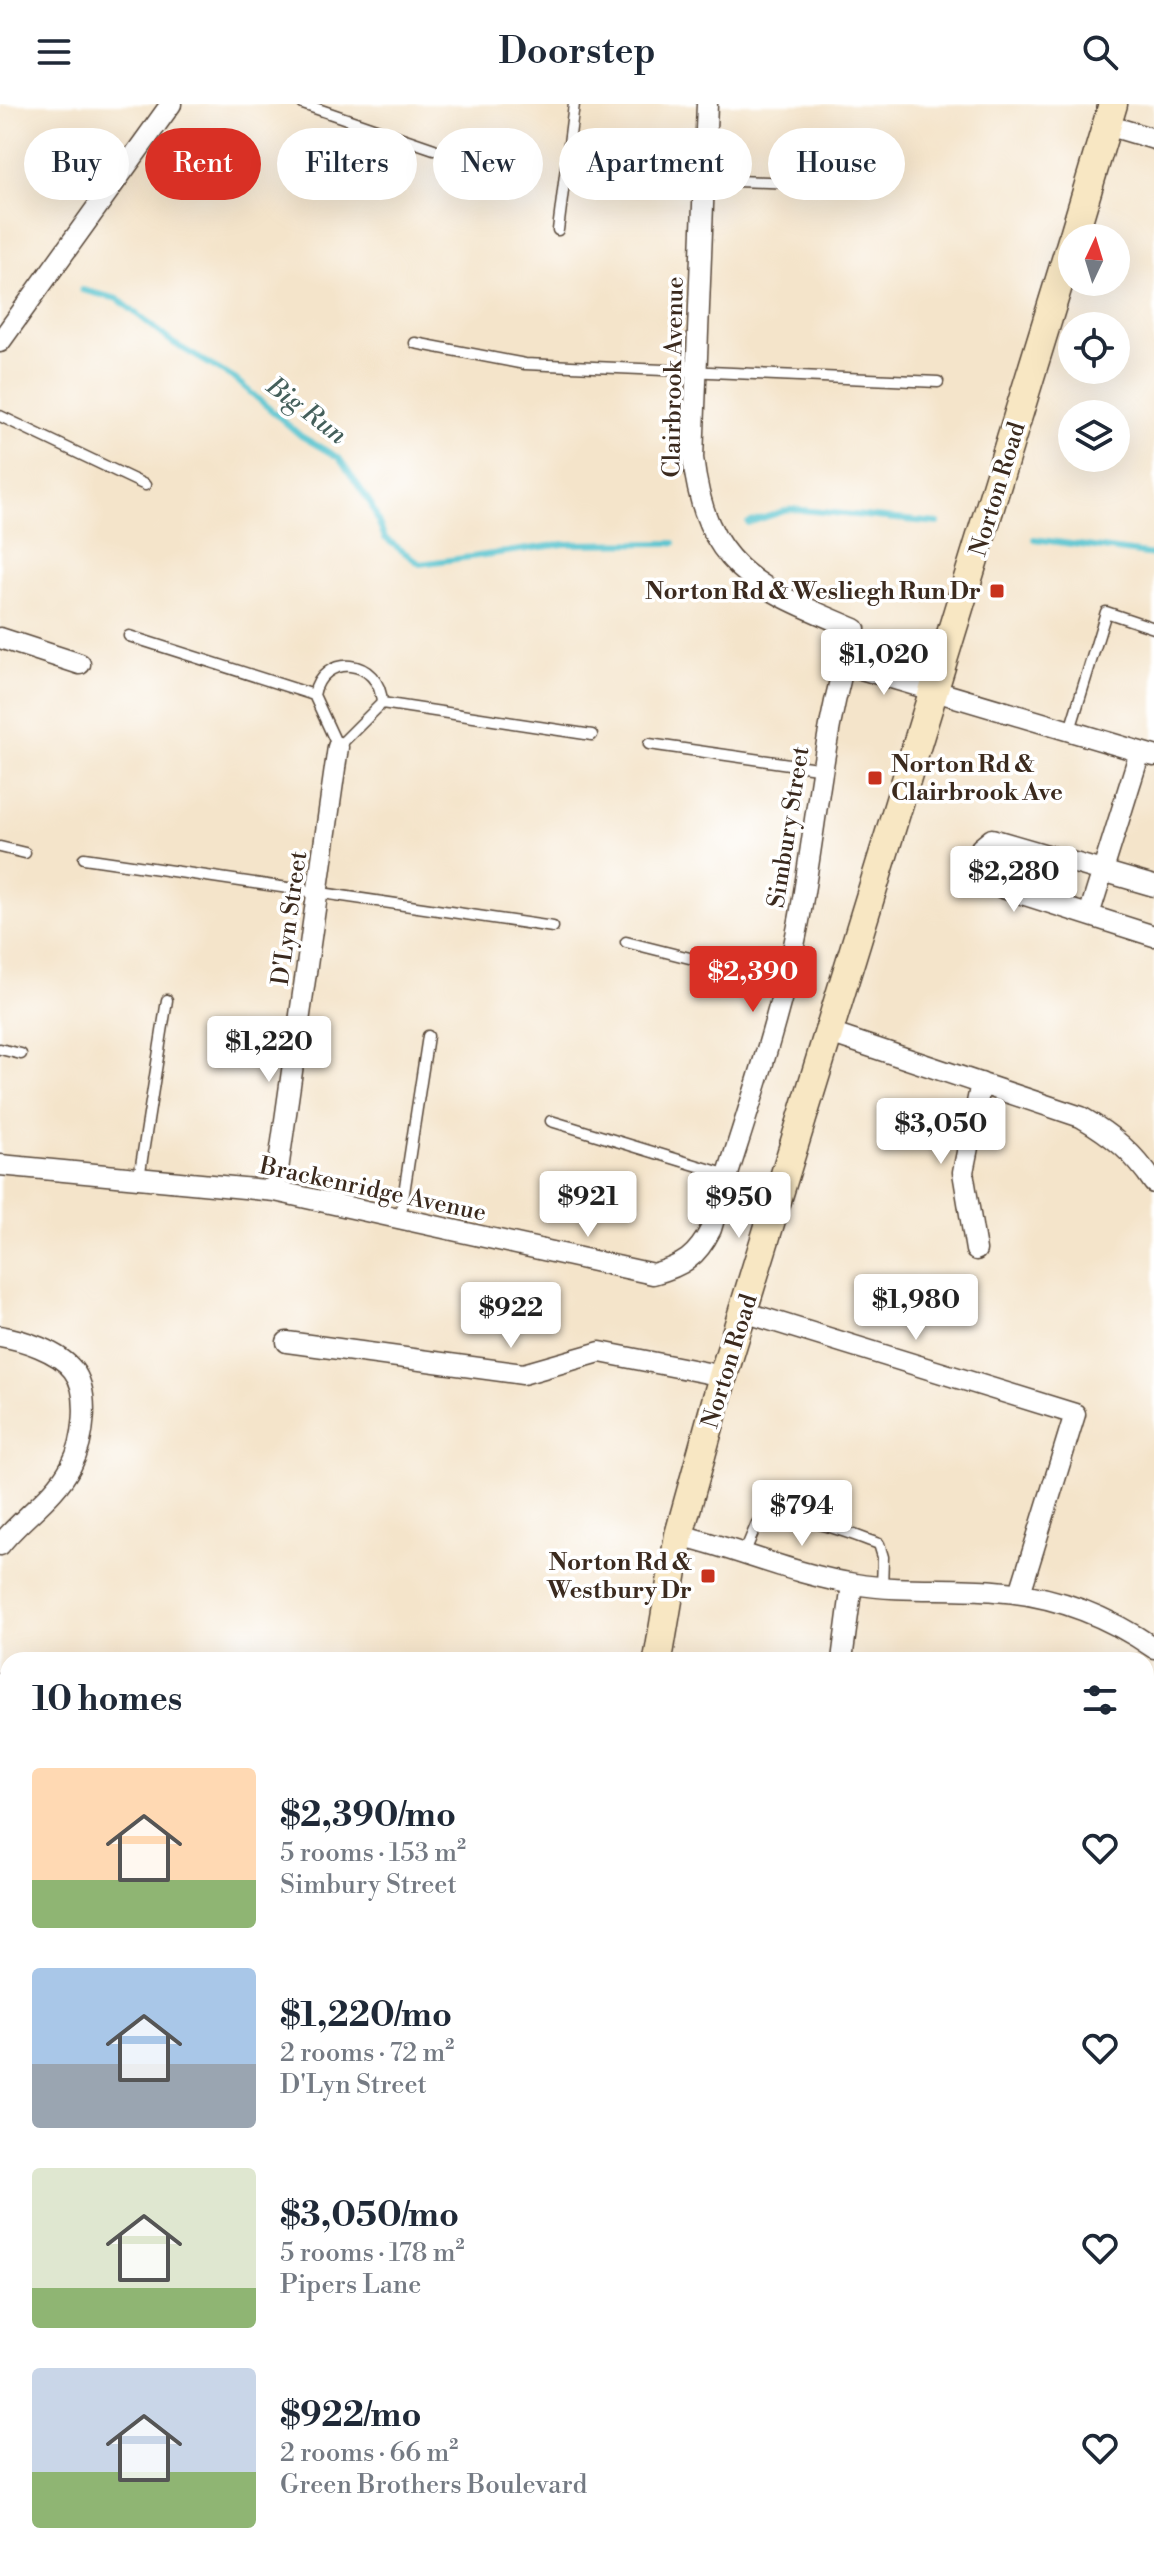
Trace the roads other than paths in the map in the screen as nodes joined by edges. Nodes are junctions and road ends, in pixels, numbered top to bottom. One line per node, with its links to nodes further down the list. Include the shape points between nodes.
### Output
1 (171, 104): 13 (street)
2 (303, 104): 8 (lane)
3 (574, 104): 11 (lane)
4 (707, 104): 6 (street, Clairbrook Avenue)
5 (1110, 114): 7 (street); 10 (main road, Norton Road)
6 (706, 128)
7 (1154, 139)
8 (433, 149)
9 (704, 200): 15 (street, Clairbrook Avenue)
10 (1077, 224)
11 (558, 230)
12 (1058, 285): 24 (main road, Norton Road)
13 (0, 342)
14 (415, 343): 15 (lane, via 525,364)
15 (697, 370): 16 (lane); 23 (street, Clairbrook Avenue, via 693,458 704,518 728,557 748,576 781,597 855,629)
16 (938, 382)
17 (0, 416): 18 (lane)
18 (145, 485)
19 (1154, 628): 27 (lane, via 1106,612)
20 (129, 636): 25 (lane)
21 (0, 638): 22 (street)
22 (80, 664)
23 (844, 664): 24 (street); 32 (street, Simbury Street)
24 (935, 688): 27 (street); 45 (main road, Norton Road)
25 (314, 695): 26 (lane, via 317,682 345,665 375,677); 30 (lane)
26 (382, 703): 28 (lane); 30 (lane)
27 (1070, 730): 31 (street)
28 (592, 735)
29 (649, 744): 32 (lane)
30 (338, 747): 38 (street, D'Lyn Street)
31 (1147, 754): 36 (street)
32 (824, 769): 43 (street, Simbury Street)
33 (0, 847): 34 (lane)
34 (25, 853)
35 (84, 858): 38 (lane)
36 (1104, 870): 37 (street); 39 (street); 39 (street, via 992,839 981,848 974,872 978,880)
37 (1154, 886)
38 (320, 892): 40 (lane); 55 (street, D'Lyn Street)
39 (1089, 915): 41 (street)
40 (553, 927)
41 (1154, 936)
42 (626, 942): 43 (lane)
43 (785, 982): 52 (street, Simbury Street)
44 (167, 1000): 53 (lane)
45 (830, 1033): 49 (street); 59 (main road, Norton Road)
46 (428, 1036): 56 (lane)
47 (0, 1049): 48 (lane)
48 (21, 1054)
49 (981, 1083): 54 (street, via 1101,1129 1138,1159); 57 (street, via 963,1172)
50 (551, 1121): 52 (lane)
51 (0, 1165): 53 (street, Brackenridge Avenue)
52 (728, 1175): 58 (street, Simbury Street, via 711,1229)
53 (139, 1178): 55 (street, Brackenridge Avenue)
54 (1154, 1183)
55 (275, 1191): 56 (street, Brackenridge Avenue)
56 (400, 1219): 58 (street, Brackenridge Avenue, via 622,1269 653,1274)
57 (976, 1250)
58 (684, 1266)
59 (744, 1312): 62 (main road, Norton Road); 68 (street, via 1075,1414)
60 (0, 1336): 64 (street, via 42,1349 73,1370 83,1404 71,1467)
61 (287, 1342): 62 (street, via 523,1374 600,1352)
62 (723, 1376): 63 (main road, Norton Road)
63 (679, 1535): 65 (street); 70 (main road, Norton Road)
64 (0, 1545)
65 (744, 1554): 66 (street); 67 (lane, via 757,1523 776,1516 834,1528 879,1544)
66 (852, 1584): 67 (street); 71 (street)
67 (882, 1588): 68 (street)
68 (1020, 1593): 69 (street, via 1095,1614)
69 (1154, 1648)
70 (659, 1652)
71 (843, 1652)

